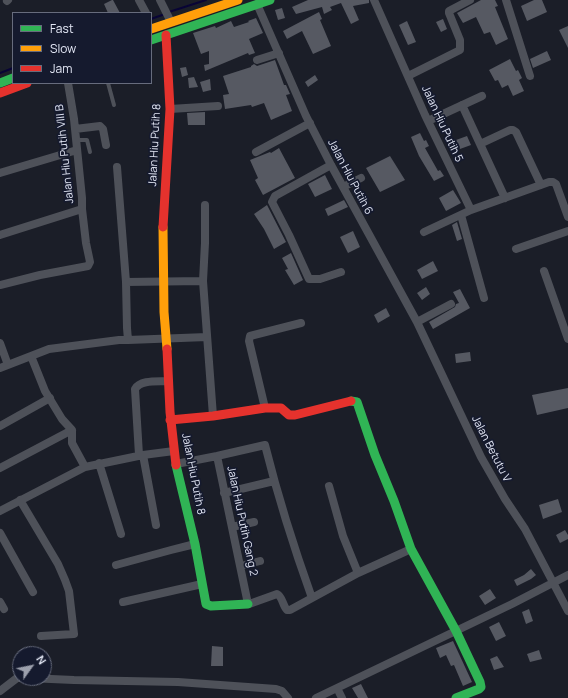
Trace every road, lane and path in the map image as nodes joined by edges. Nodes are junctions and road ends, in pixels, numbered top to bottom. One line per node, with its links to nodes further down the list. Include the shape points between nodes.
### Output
1 (139, 0): 9 (street)
2 (160, 0): 10 (street)
3 (238, 0): 10 (street)
4 (270, 0): 8 (street)
5 (374, 0): 16 (street, Jalan Hiu Putih 5)
6 (470, 0): 16 (street, via 449,10 460,40 460,50)
7 (506, 0): 17 (street)
8 (251, 4): 12 (street); 14 (street, Jalan Hiu Putih 6)
9 (145, 12)
10 (171, 22): 11 (street)
11 (152, 27)
12 (166, 35): 13 (street); 28 (street, Jalan Hiu Putih 8)
13 (152, 40)
14 (279, 53): 15 (street); 30 (street, Jalan Hiu Putih 6)
15 (257, 60)
16 (408, 76): 29 (street, Jalan Hiu Putih 5)
17 (530, 76)
18 (12, 78): 19 (street)
19 (0, 83)
20 (24, 84): 23 (street)
21 (68, 84): 31 (street, Jalan Hiu Putih VIII B)
22 (108, 84): 25 (lane)
23 (0, 93)
24 (482, 96): 26 (street)
25 (114, 104)
26 (462, 105): 29 (street); 33 (street)
27 (218, 106): 28 (street)
28 (170, 109): 58 (street, Jalan Hiu Putih 8, via 162,238)
29 (428, 121): 47 (street, Jalan Hiu Putih 5)
30 (310, 123): 37 (street); 38 (street, Jalan Hiu Putih 6)
31 (75, 129): 32 (street, Jalan Hiu Putih VIII B); 34 (street, via 100,126)
32 (76, 140): 35 (street, Jalan Hiu Putih VIII B); 36 (lane, via 87,140)
33 (480, 144): 42 (street, via 510,130 516,132); 44 (street)
34 (106, 145)
35 (77, 150): 40 (street); 46 (street, Jalan Hiu Putih VIII B)
36 (90, 152)
37 (256, 152)
38 (331, 165): 43 (street, Jalan Hiu Putih 6); 55 (street, via 275,196 272,202 309,279 320,279)
39 (117, 167): 57 (street)
40 (0, 173)
41 (361, 178): 43 (street)
42 (541, 185): 44 (street); 48 (street, via 549,182 556,184)
43 (343, 187): 62 (street, Jalan Hiu Putih 6)
44 (505, 198): 47 (street)
45 (205, 204): 56 (street)
46 (82, 209): 52 (street, Jalan Hiu Putih VIII B); 59 (street, via 90,262 88,266)
47 (471, 210): 49 (street)
48 (567, 214)
49 (461, 215): 51 (street); 60 (street)
50 (568, 231): 53 (street)
51 (424, 232)
52 (0, 235)
53 (516, 249)
54 (544, 271): 66 (street)
55 (341, 272)
56 (203, 281): 58 (street); 64 (street)
57 (126, 282): 58 (street); 67 (street)
58 (162, 282): 65 (street, Jalan Hiu Putih 8)
59 (0, 285)
60 (484, 298)
61 (451, 304): 62 (street)
62 (417, 322): 102 (street, Jalan Betutu V, via 481,457)
63 (301, 323): 73 (street, via 250,336)
64 (207, 337): 65 (street); 74 (street)
65 (167, 339): 67 (street); 71 (street, Jalan Hiu Putih 8)
66 (568, 339)
67 (128, 340): 69 (street, via 49,349)
68 (0, 343): 70 (street)
69 (31, 356): 70 (street); 72 (street)
70 (4, 367)
71 (169, 381): 75 (street, Jalan Hiu Putih 8); 79 (street, via 147,382 135,389)
72 (50, 398): 76 (street); 77 (street, via 62,419)
73 (265, 408): 74 (street); 96 (street, via 281,408 289,414 296,415 357,402 374,456 394,501)
74 (214, 416): 75 (street)
75 (170, 420): 78 (street, Jalan Hiu Putih 8)
76 (0, 426)
77 (72, 430): 83 (street, via 72,443); 84 (street)
78 (174, 451): 79 (street); 82 (street, Jalan Hiu Putih 8)
79 (141, 455): 81 (street); 91 (street)
80 (217, 456): 82 (street); 85 (street, via 265,445); 87 (street, Jalan Hiu Putih Gang 2)
81 (99, 463): 83 (street); 94 (street)
82 (176, 464): 95 (street, Jalan Hiu Putih 8)
83 (85, 467): 88 (street)
84 (0, 468)
85 (274, 481): 87 (street); 105 (street)
86 (329, 486): 100 (street, via 343,536)
87 (224, 493): 92 (street, Jalan Hiu Putih Gang 2)
88 (20, 500): 89 (street); 110 (street, via 58,564 69,591 74,634)
89 (0, 511)
90 (254, 522): 92 (street)
91 (156, 525)
92 (232, 527): 99 (street, Jalan Hiu Putih Gang 2)
93 (0, 533): 104 (street)
94 (121, 534)
95 (195, 544): 98 (street); 103 (street, Jalan Hiu Putih 8)
96 (411, 550): 100 (street); 109 (street)
97 (260, 561): 99 (street)
98 (116, 565)
99 (241, 566): 107 (street, Jalan Hiu Putih Gang 2)
100 (358, 573): 105 (street)
101 (568, 575): 102 (street)
102 (554, 582): 108 (street, Jalan Betutu V); 109 (street)
103 (202, 584): 106 (street); 107 (street, Jalan Hiu Putih 8, via 208,605)
104 (33, 592)
105 (312, 598): 107 (street, via 290,610 285,608 277,594)
106 (124, 602)
107 (248, 604)
108 (568, 611)
109 (456, 631): 113 (street); 118 (street, via 481,687)
110 (41, 636)
111 (52, 679): 115 (street, via 178,682 276,689)
112 (12, 682): 114 (street)
113 (337, 688): 116 (street); 117 (street)
114 (0, 691)
115 (288, 698)
116 (316, 698)
117 (342, 698)
118 (456, 698)

